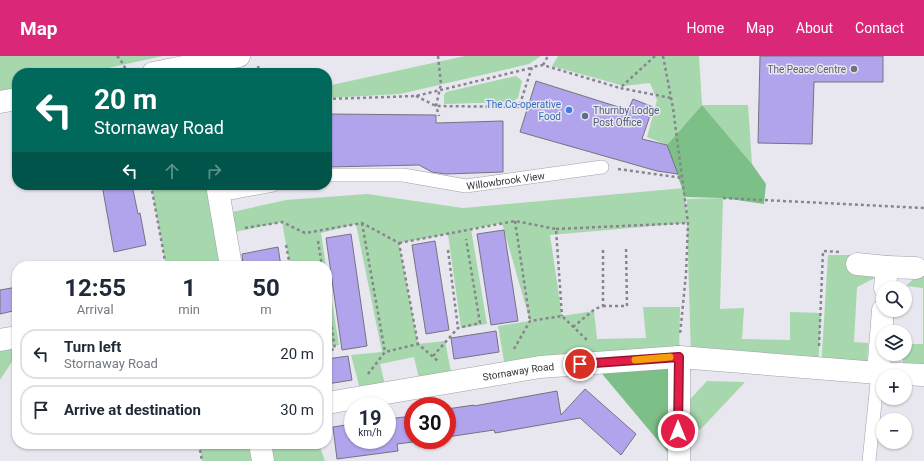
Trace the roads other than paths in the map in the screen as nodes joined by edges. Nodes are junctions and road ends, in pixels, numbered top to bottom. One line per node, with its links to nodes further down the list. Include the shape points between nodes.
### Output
1 (239, 56): 2 (street)
2 (198, 68)
3 (12, 100): 4 (street)
4 (0, 102)
5 (602, 167): 6 (lane, Willowbrook View, via 466,186 403,175)
6 (332, 175)
7 (218, 190): 8 (street)
8 (230, 261)
9 (857, 264): 11 (street)
10 (916, 268): 11 (street)
11 (886, 278)
12 (882, 317): 16 (street)
13 (12, 338): 14 (street)
14 (0, 340)
15 (679, 357): 17 (street, Stornaway Road); 21 (street, Stornaway Road, via 540,367); 24 (street)
16 (878, 369)
17 (876, 373)
18 (912, 374): 19 (street, Stornaway Road)
19 (924, 375)
20 (876, 393): 25 (lane)
21 (332, 402)
22 (261, 449): 23 (street)
23 (263, 461)
24 (678, 461)
25 (869, 461)

